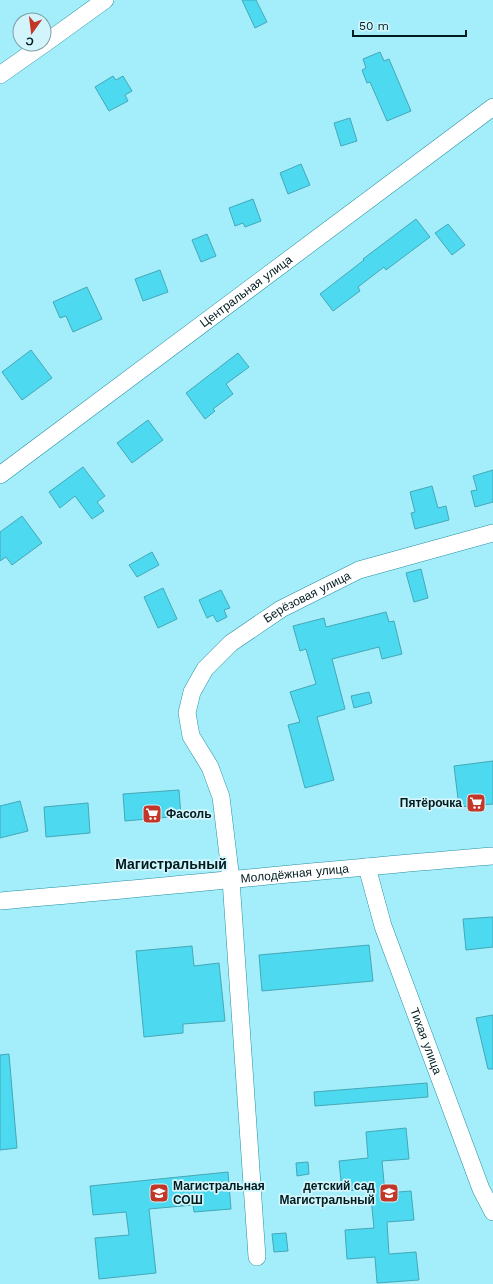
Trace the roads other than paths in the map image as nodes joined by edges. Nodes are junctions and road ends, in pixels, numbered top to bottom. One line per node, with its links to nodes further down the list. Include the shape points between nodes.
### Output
1 (105, 0): 2 (street)
2 (52, 38)
3 (33, 52): 4 (street)
4 (0, 75)
5 (493, 107): 6 (street, Центральная улица)
6 (0, 475)
7 (493, 533): 10 (street, Берёзовая улица, via 359,570 281,609 231,643 205,669 192,692 187,713 191,736 210,767 222,798)
8 (493, 856): 9 (street, Молодёжная улица)
9 (367, 866): 10 (street, Молодёжная улица); 12 (street, Тихая улица, via 383,926 481,1188)
10 (232, 880): 11 (street, Молодёжная улица); 13 (street)
11 (0, 901)
12 (493, 1212)
13 (256, 1257)

